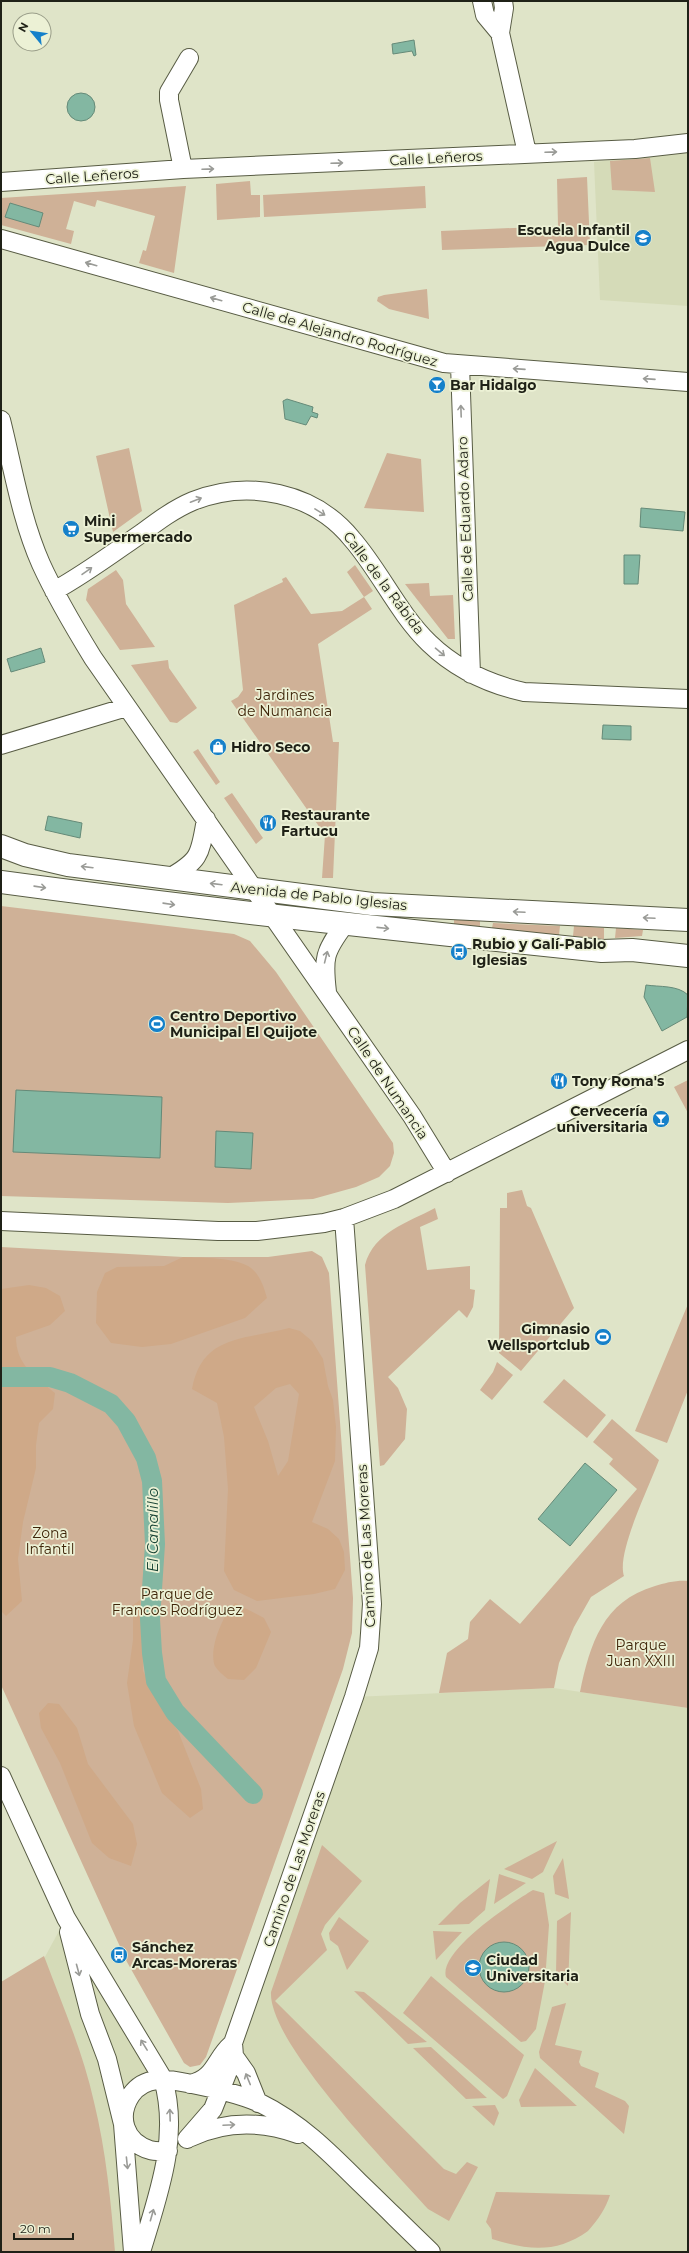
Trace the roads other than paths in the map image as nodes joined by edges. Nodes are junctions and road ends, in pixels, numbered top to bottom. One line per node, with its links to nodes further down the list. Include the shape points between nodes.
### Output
1 (482, 1): 3 (street, via 485,15)
2 (502, 1): 3 (street, via 504,8)
3 (500, 33): 6 (street)
4 (188, 58): 7 (street, via 169,92)
5 (688, 143): 6 (street, Calle Leñeros, one-way to 5, via 635,149)
6 (527, 153): 7 (street, Calle Leñeros, one-way to 6)
7 (183, 170): 8 (street, Calle Leñeros)
8 (1, 182)
9 (1, 239): 10 (street, Calle de Alejandro Rodríguez, one-way to 9, via 428,359)
10 (460, 365): 11 (street, Calle de Alejandro Rodríguez, one-way to 10); 14 (street, Calle de Eduardo Adaro, one-way to 10)
11 (688, 382)
12 (1, 420): 13 (street, Calle de Numancia, via 28,528)
13 (54, 591): 14 (street, Calle de la Rábida, one-way to 14, via 78,578 169,514 193,501 244,489 270,491 308,505 343,528 429,643); 16 (street, Calle de Numancia, via 90,652)
14 (471, 674): 15 (street, Calle de la Rábida, via 504,687 531,693)
15 (688, 699)
16 (127, 707): 17 (street); 18 (street, Calle de Numancia)
17 (1, 745)
18 (206, 819): 20 (street, via 200,850 194,863); 22 (street, Calle de Numancia)
19 (1, 846): 20 (street, Avenida de Pablo Iglesias, one-way to 19, via 68,865)
20 (169, 878): 22 (street, Avenida de Pablo Iglesias, one-way to 20)
21 (1, 882): 23 (street, Avenida de Pablo Iglesias, one-way to 23)
22 (254, 889): 23 (street, Calle de Numancia); 24 (street, Avenida de Pablo Iglesias, one-way to 22, via 372,904)
23 (275, 916): 25 (street, Avenida de Pablo Iglesias); 27 (street, Calle de Numancia)
24 (688, 920)
25 (344, 924): 26 (street, Avenida de Pablo Iglesias, one-way to 26, via 602,951 632,950); 27 (street, Calle de Numancia, one-way to 25, via 324,964 327,950)
26 (687, 956)
27 (327, 995): 29 (street, Calle de Numancia, via 412,1116)
28 (688, 1050): 29 (street)
29 (447, 1173): 30 (street, via 394,1199)
30 (344, 1218): 31 (street, via 281,1229 226,1231); 34 (street, Camino de Las Moreras, via 372,1604 369,1648)
31 (6, 1222)
32 (1, 1776): 33 (street)
33 (66, 1918): 35 (street, one-way to 33); 39 (street, one-way to 39, via 90,2014 107,2059)
34 (233, 2050): 36 (street, Camino de Las Moreras, via 225,2050 221,2060 210,2073 198,2082); 37 (street, Camino de Las Moreras); 38 (street, one-way to 34)
35 (164, 2079): 36 (street); 39 (street, via 152,2080 133,2092 124,2112); 42 (street, one-way to 35, via 169,2100)
36 (190, 2084): 37 (street)
37 (221, 2090): 38 (street); 40 (street, Camino de Las Moreras, via 213,2109)
38 (258, 2103): 41 (street)
39 (123, 2124): 42 (street, via 130,2137 141,2146 151,2150); 43 (street, one-way to 43)
40 (187, 2139): 41 (street, one-way to 41, via 207,2129 247,2125 280,2128); 42 (street)
41 (319, 2142): 45 (street)
42 (168, 2151): 44 (street, one-way to 42)
43 (133, 2252)
44 (141, 2252)
45 (431, 2252)

